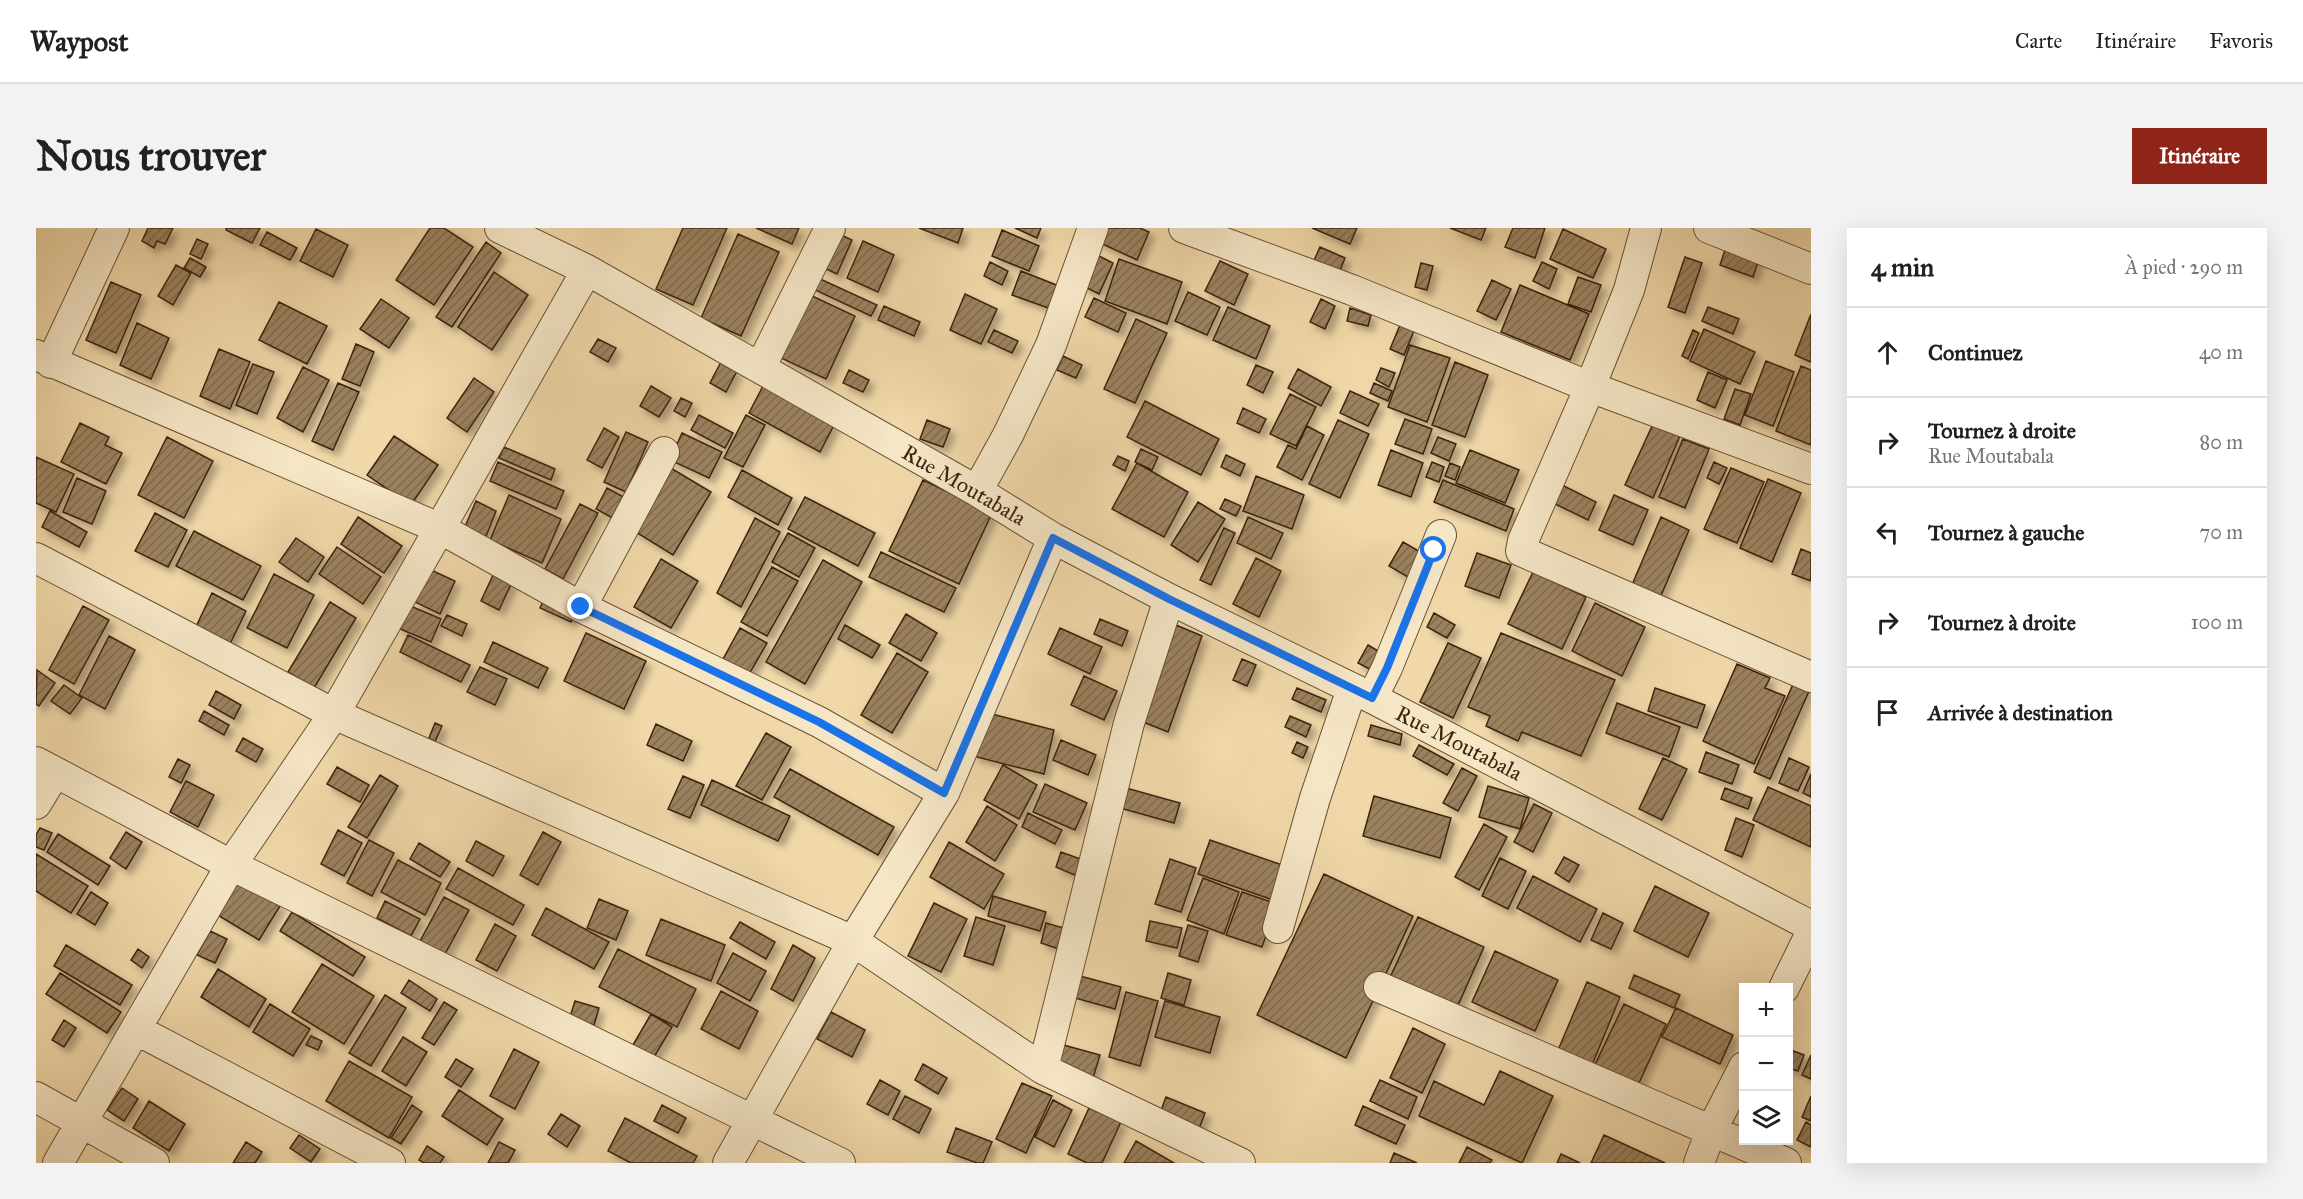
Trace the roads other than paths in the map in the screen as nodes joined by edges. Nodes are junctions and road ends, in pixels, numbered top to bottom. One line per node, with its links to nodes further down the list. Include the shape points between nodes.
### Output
1 (114, 228): 10 (street)
2 (500, 228): 9 (street, Rue Moutabala)
3 (830, 228): 11 (street)
4 (1093, 228): 15 (street, via 1051,345)
5 (1184, 228): 12 (street, via 1352,290)
6 (1646, 228): 12 (street, via 1629,290)
7 (1709, 228): 8 (street)
8 (1811, 269)
9 (587, 270): 11 (street, Rue Moutabala); 16 (street)
10 (44, 359): 16 (street)
11 (760, 368): 15 (street, Rue Moutabala)
12 (1590, 387): 14 (street); 22 (street, via 1521,551)
13 (664, 452): 21 (street)
14 (1811, 469)
15 (977, 491): 18 (street, Rue Moutabala)
16 (441, 528): 21 (street); 24 (street)
17 (1441, 536): 23 (street, via 1387,668)
18 (1053, 538): 20 (street, Rue Moutabala); 26 (street)
19 (36, 558): 24 (street)
20 (1169, 599): 23 (street, Rue Moutabala); 36 (street, via 1129,723)
21 (581, 607): 26 (street, via 819,722)
22 (1811, 677)
23 (1362, 693): 29 (street, Rue Moutabala); 30 (street, via 1315,798)
24 (334, 714): 28 (street); 32 (street)
25 (46, 768): 27 (street); 28 (street)
26 (944, 793): 32 (street)
27 (36, 804)
28 (231, 865): 35 (street); 39 (street)
29 (1811, 926)
30 (1278, 928)
31 (1811, 933): 33 (street)
32 (853, 941): 36 (street); 39 (street)
33 (1786, 983)
34 (1379, 987): 41 (street)
35 (137, 1030): 40 (street); 44 (street)
36 (1042, 1069): 47 (street)
37 (1739, 1075): 41 (street)
38 (36, 1097): 40 (street)
39 (753, 1121): 45 (street); 46 (street)
40 (82, 1122): 42 (street); 43 (street)
41 (1711, 1131): 48 (street); 49 (street)
42 (58, 1163)
43 (154, 1163)
44 (390, 1163)
45 (728, 1163)
46 (840, 1163)
47 (1240, 1163)
48 (1699, 1163)
49 (1786, 1163)

